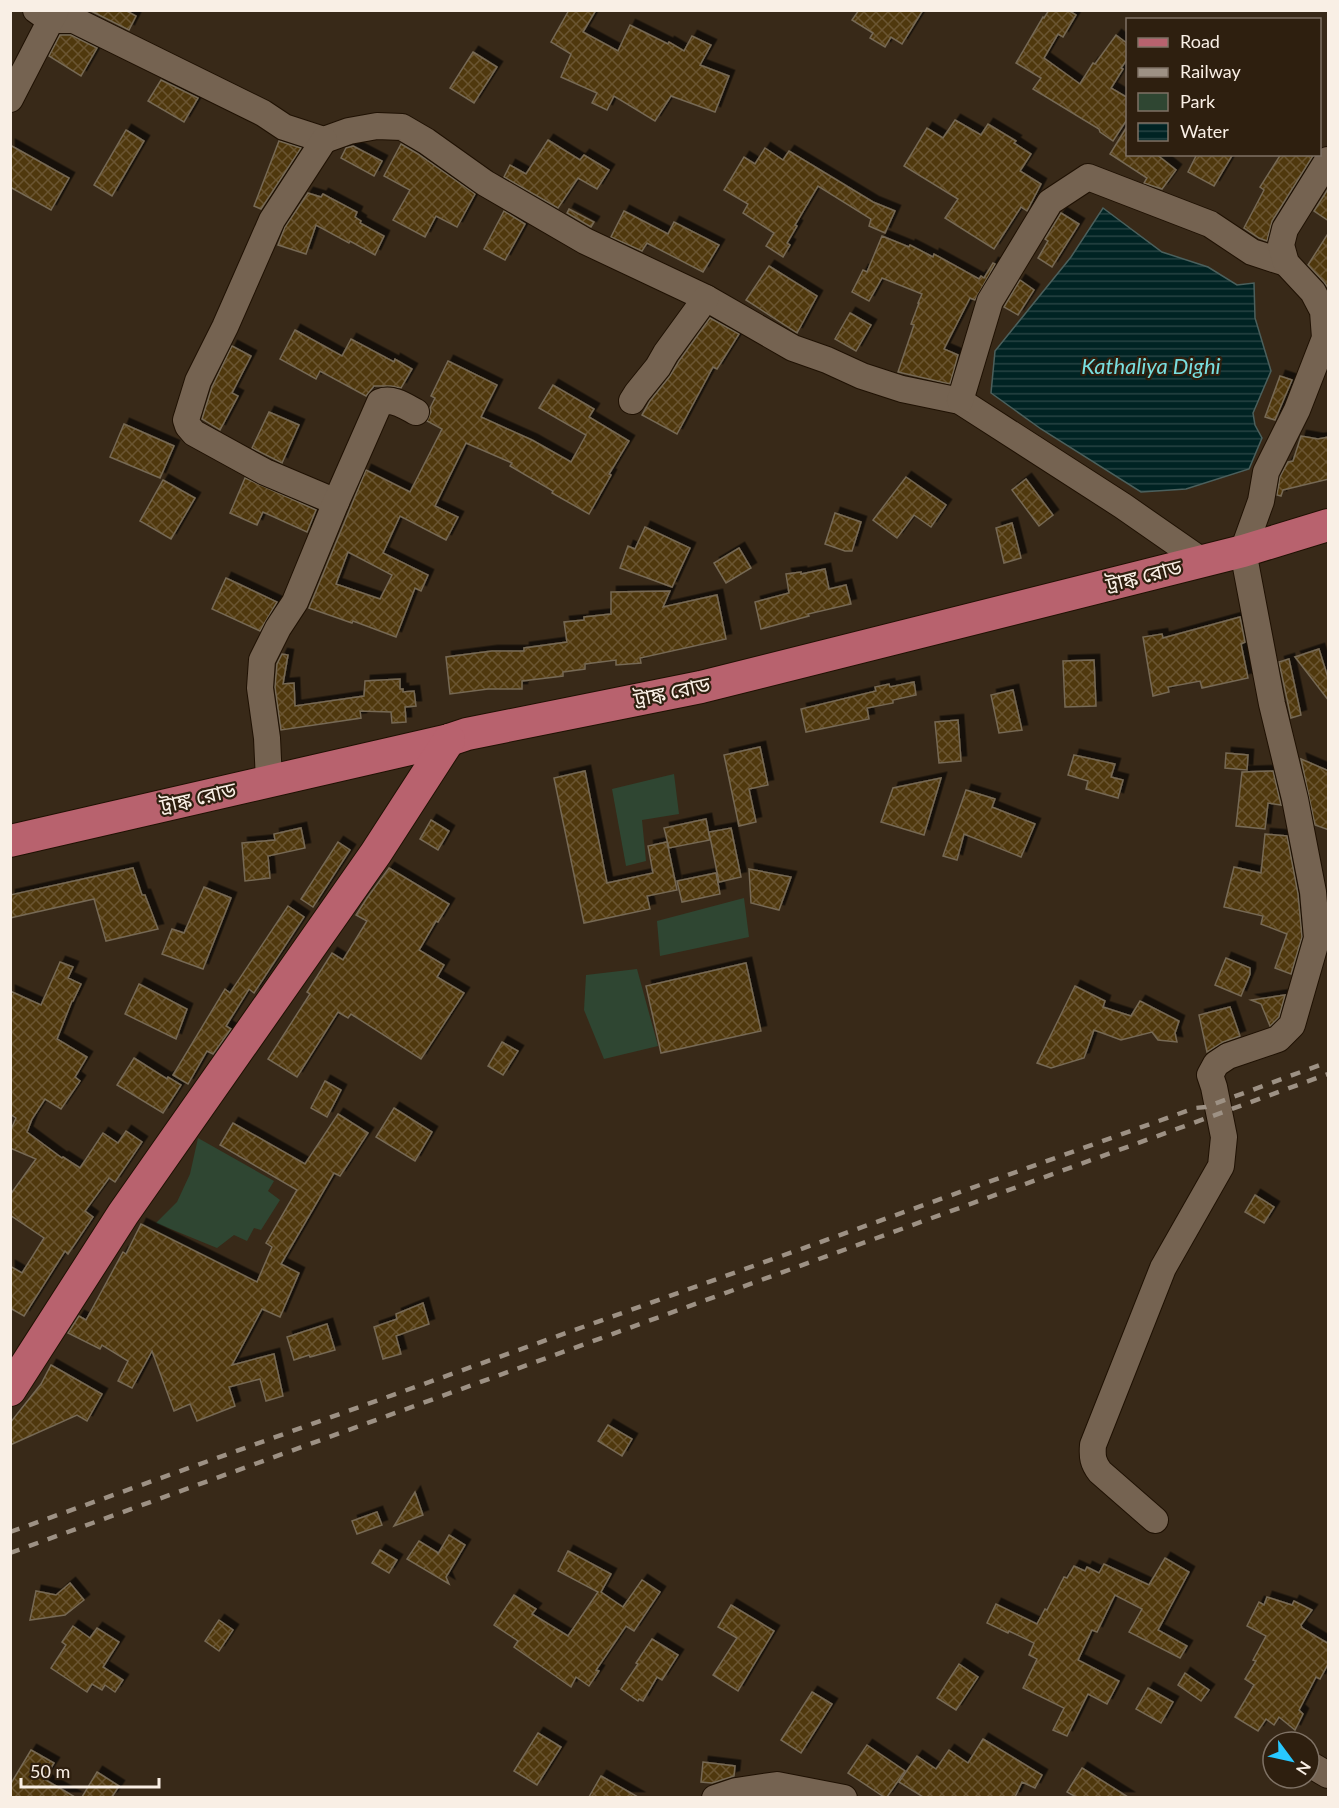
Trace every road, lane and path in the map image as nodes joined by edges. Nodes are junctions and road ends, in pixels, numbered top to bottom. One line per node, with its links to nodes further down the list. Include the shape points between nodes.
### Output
1 (47, 14): 2 (street); 3 (street, via 74,20 284,127)
2 (10, 99)
3 (324, 140): 6 (street, via 349,131 402,126 485,183 585,242); 10 (street, via 272,220 198,381 186,420 194,433 265,472)
4 (1329, 160): 5 (street, via 1286,229 1281,245)
5 (1286, 263): 8 (street, via 1252,252 1210,224 1088,177 1050,202 990,301); 12 (street, via 1323,311 1325,338 1297,411 1266,472 1261,501)
6 (706, 298): 7 (street); 8 (street, via 793,348 862,376)
7 (632, 401)
8 (960, 401): 13 (street)
9 (416, 412): 10 (street, via 394,401 380,402)
10 (336, 502): 15 (street, via 295,602 262,660 260,688)
11 (1329, 525): 12 (main road, ট্রাঙ্ক রোড)
12 (1243, 551): 13 (main road, ট্রাঙ্ক রোড); 18 (street, via 1272,704 1300,822 1317,938 1292,1025 1278,1039 1228,1056 1216,1064 1210,1075 1224,1137 1221,1166 1163,1268 1093,1445 1092,1457 1100,1472)
13 (1202, 561): 14 (main road, ট্রাঙ্ক রোড, via 701,687)
14 (449, 740): 15 (main road, ট্রাঙ্ক রোড); 17 (main road, via 376,853 123,1214)
15 (269, 782): 16 (main road, ট্রাঙ্ক রোড)
16 (10, 841)
17 (10, 1390)
18 (1155, 1520)
19 (716, 1797): 20 (street, via 777,1785)
20 (844, 1797)

